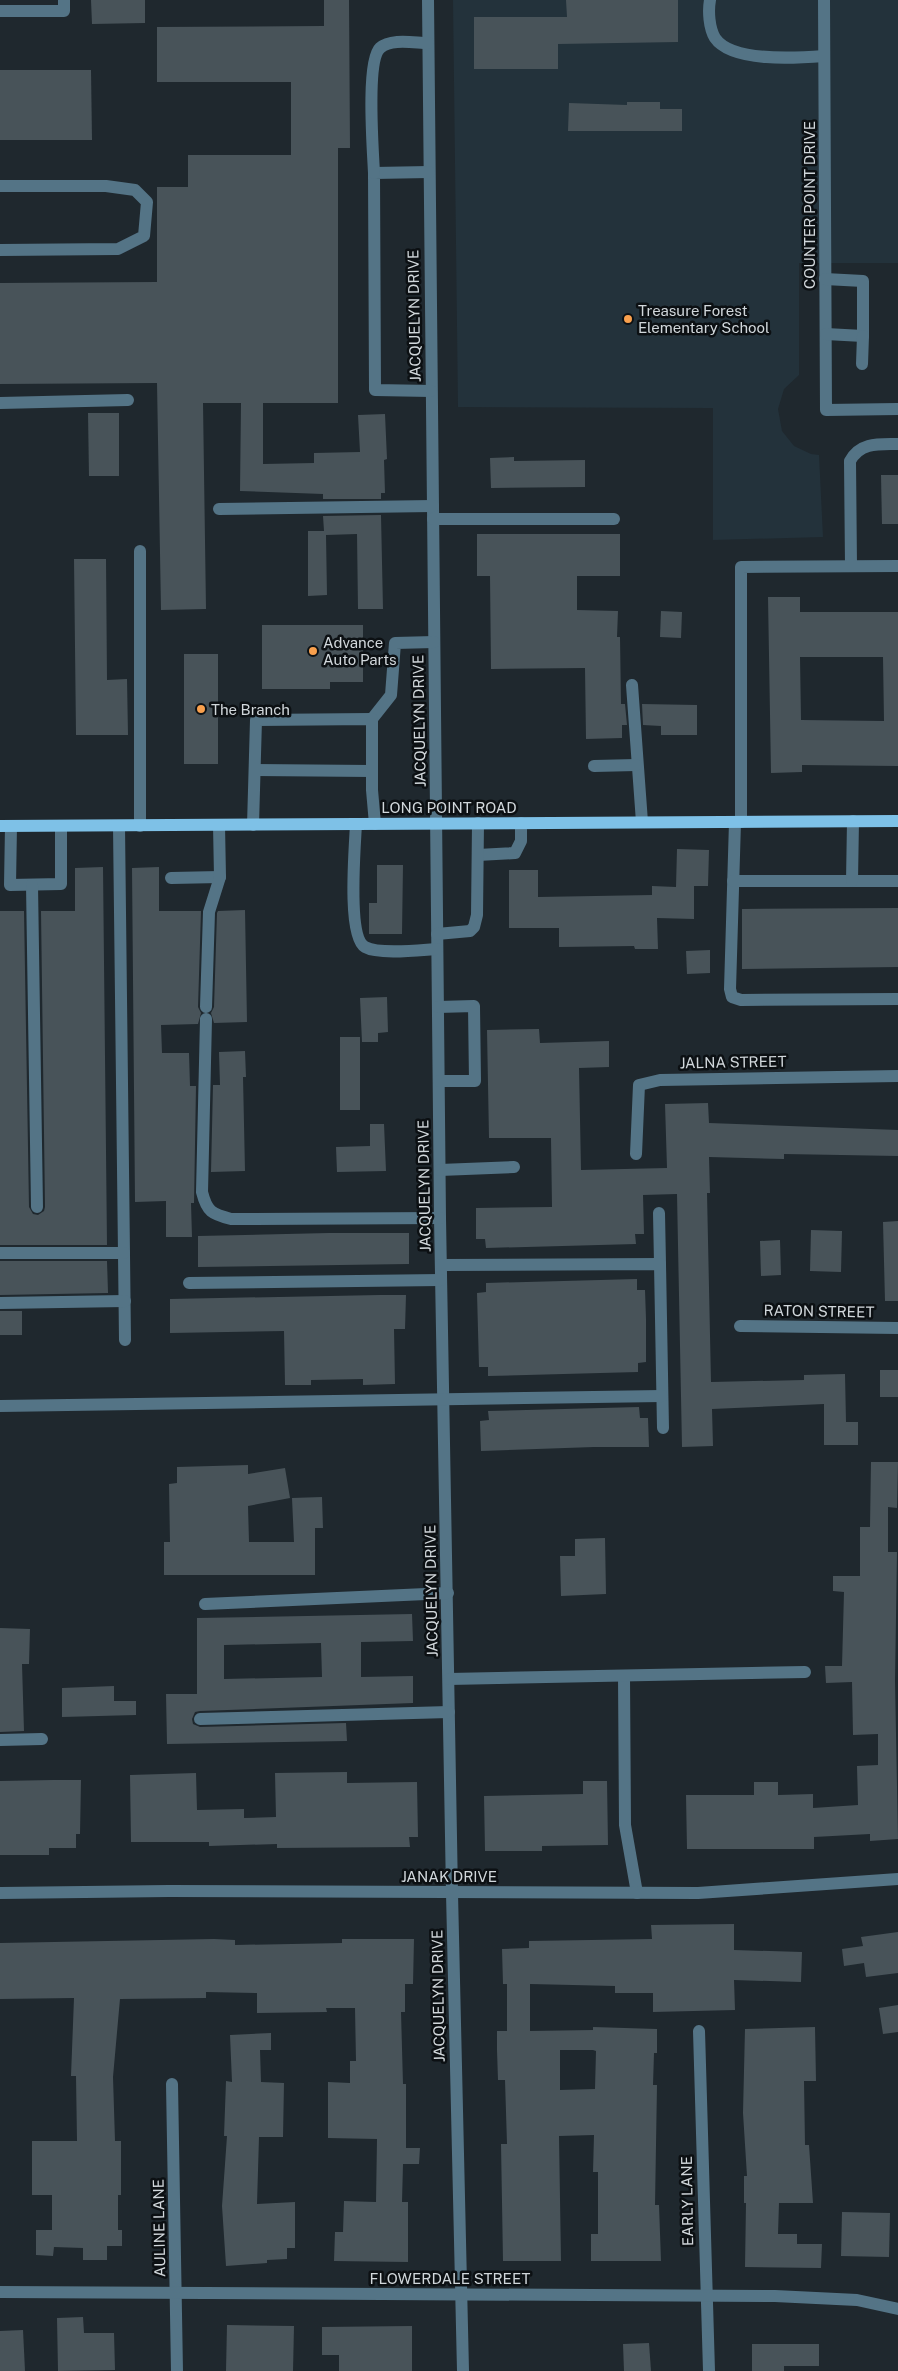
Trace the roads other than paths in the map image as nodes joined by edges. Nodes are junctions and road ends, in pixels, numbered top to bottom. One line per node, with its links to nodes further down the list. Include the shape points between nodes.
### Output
1 (64, 0): 5 (street, via 64,11)
2 (428, 0): 6 (street, JACQUELYN DRIVE)
3 (710, 0): 7 (street, via 708,12 715,38 731,50 788,58)
4 (824, 0): 7 (street, COUNTER POINT DRIVE)
5 (0, 11)
6 (428, 43): 8 (street, JACQUELYN DRIVE); 9 (street, via 391,43 380,48 375,55 372,76)
7 (824, 56): 12 (street, COUNTER POINT DRIVE)
8 (429, 172): 9 (street); 16 (street, JACQUELYN DRIVE)
9 (374, 173): 16 (street, via 375,390)
10 (0, 186): 11 (street, via 106,186 135,190 147,202 144,236 118,249)
11 (0, 250)
12 (825, 279): 13 (street, COUNTER POINT DRIVE); 14 (street, via 863,281)
13 (826, 334): 14 (street); 19 (street, COUNTER POINT DRIVE, via 826,410)
14 (863, 336): 15 (street)
15 (862, 364)
16 (432, 391): 21 (street, JACQUELYN DRIVE)
17 (128, 400): 18 (street)
18 (0, 402)
19 (898, 409)
20 (898, 444): 26 (street, via 864,446 850,461)
21 (433, 506): 22 (street); 24 (street, JACQUELYN DRIVE)
22 (219, 510)
23 (614, 518): 24 (street)
24 (433, 520): 28 (street, JACQUELYN DRIVE)
25 (140, 552): 49 (street)
26 (852, 566): 27 (street); 38 (street, via 741,567)
27 (898, 566)
28 (434, 642): 30 (street, via 395,643 391,695); 43 (street, JACQUELYN DRIVE)
29 (632, 685): 31 (street)
30 (372, 719): 33 (street, via 256,720); 34 (street)
31 (636, 765): 32 (street); 37 (street)
32 (594, 766)
33 (255, 770): 34 (street); 45 (street)
34 (372, 771): 42 (street)
35 (853, 821): 36 (main road, LONG POINT ROAD); 38 (main road, LONG POINT ROAD); 54 (street)
36 (898, 821)
37 (642, 822): 38 (main road, LONG POINT ROAD); 40 (main road, LONG POINT ROAD)
38 (738, 822): 53 (street)
39 (478, 823): 40 (main road, LONG POINT ROAD); 43 (main road, LONG POINT ROAD); 50 (street)
40 (521, 823): 50 (street, via 519,847 515,853)
41 (356, 824): 42 (main road, LONG POINT ROAD); 45 (main road, LONG POINT ROAD); 58 (street, via 354,921 360,943 377,951)
42 (375, 824): 43 (main road, LONG POINT ROAD)
43 (436, 824): 57 (street, JACQUELYN DRIVE)
44 (220, 825): 45 (main road, LONG POINT ROAD); 49 (main road, LONG POINT ROAD); 51 (street)
45 (253, 825)
46 (5, 826): 47 (main road, LONG POINT ROAD); 56 (street, via 10,885)
47 (61, 826): 48 (main road, LONG POINT ROAD); 56 (street, via 61,884)
48 (119, 826): 49 (main road, LONG POINT ROAD); 70 (street)
49 (140, 826)
50 (478, 855): 57 (street, via 474,927 470,931)
51 (220, 877): 52 (street); 68 (street, via 209,912 202,1192 205,1204 214,1214 231,1218)
52 (172, 878)
53 (733, 881): 54 (street); 59 (street, via 732,997 741,1000)
54 (852, 881): 55 (street)
55 (898, 881)
56 (32, 885): 66 (street)
57 (437, 934): 58 (street, JACQUELYN DRIVE)
58 (438, 949): 60 (street, JACQUELYN DRIVE)
59 (898, 999)
60 (438, 1006): 62 (street, JACQUELYN DRIVE); 62 (street, via 474,1006 475,1080)
61 (898, 1076): 63 (street, JALNA STREET, via 660,1080 639,1085)
62 (439, 1082): 65 (street, JACQUELYN DRIVE)
63 (636, 1154)
64 (514, 1167): 65 (street)
65 (440, 1170): 68 (street, JACQUELYN DRIVE)
66 (37, 1207)
67 (659, 1213): 72 (street)
68 (440, 1218): 71 (street, JACQUELYN DRIVE)
69 (0, 1253): 70 (street)
70 (124, 1253): 75 (street)
71 (441, 1264): 72 (street); 73 (street, JACQUELYN DRIVE)
72 (660, 1264): 80 (street)
73 (441, 1280): 74 (street); 81 (street, JACQUELYN DRIVE)
74 (189, 1283)
75 (125, 1301): 76 (street); 79 (street)
76 (0, 1303)
77 (740, 1326): 78 (street, RATON STREET)
78 (898, 1328)
79 (125, 1340)
80 (662, 1396): 81 (street); 83 (street)
81 (443, 1399): 82 (street); 84 (street, JACQUELYN DRIVE)
82 (0, 1406)
83 (663, 1428)
84 (448, 1593): 85 (street); 88 (street, JACQUELYN DRIVE)
85 (205, 1604)
86 (805, 1672): 87 (street)
87 (624, 1676): 88 (street); 96 (street, via 625,1825)
88 (449, 1679): 89 (street, JACQUELYN DRIVE)
89 (449, 1712): 90 (street); 95 (street, JACQUELYN DRIVE)
90 (200, 1719)
91 (42, 1739): 92 (street)
92 (0, 1740)
93 (898, 1879): 96 (street, JANAK DRIVE, via 698,1893)
94 (0, 1893): 95 (street, JANAK DRIVE)
95 (452, 1893): 96 (street, JANAK DRIVE); 101 (street, JACQUELYN DRIVE)
96 (637, 1893)
97 (699, 2031): 102 (street, EARLY LANE)
98 (172, 2084): 100 (street, AULINE LANE)
99 (0, 2292): 100 (street, FLOWERDALE STREET)
100 (177, 2294): 101 (street, FLOWERDALE STREET); 104 (street, AULINE LANE)
101 (462, 2295): 102 (street, FLOWERDALE STREET); 105 (street, JACQUELYN DRIVE)
102 (706, 2295): 103 (street, FLOWERDALE STREET, via 857,2300); 106 (street, EARLY LANE)
103 (898, 2309)
104 (177, 2371)
105 (463, 2371)
106 (709, 2371)

